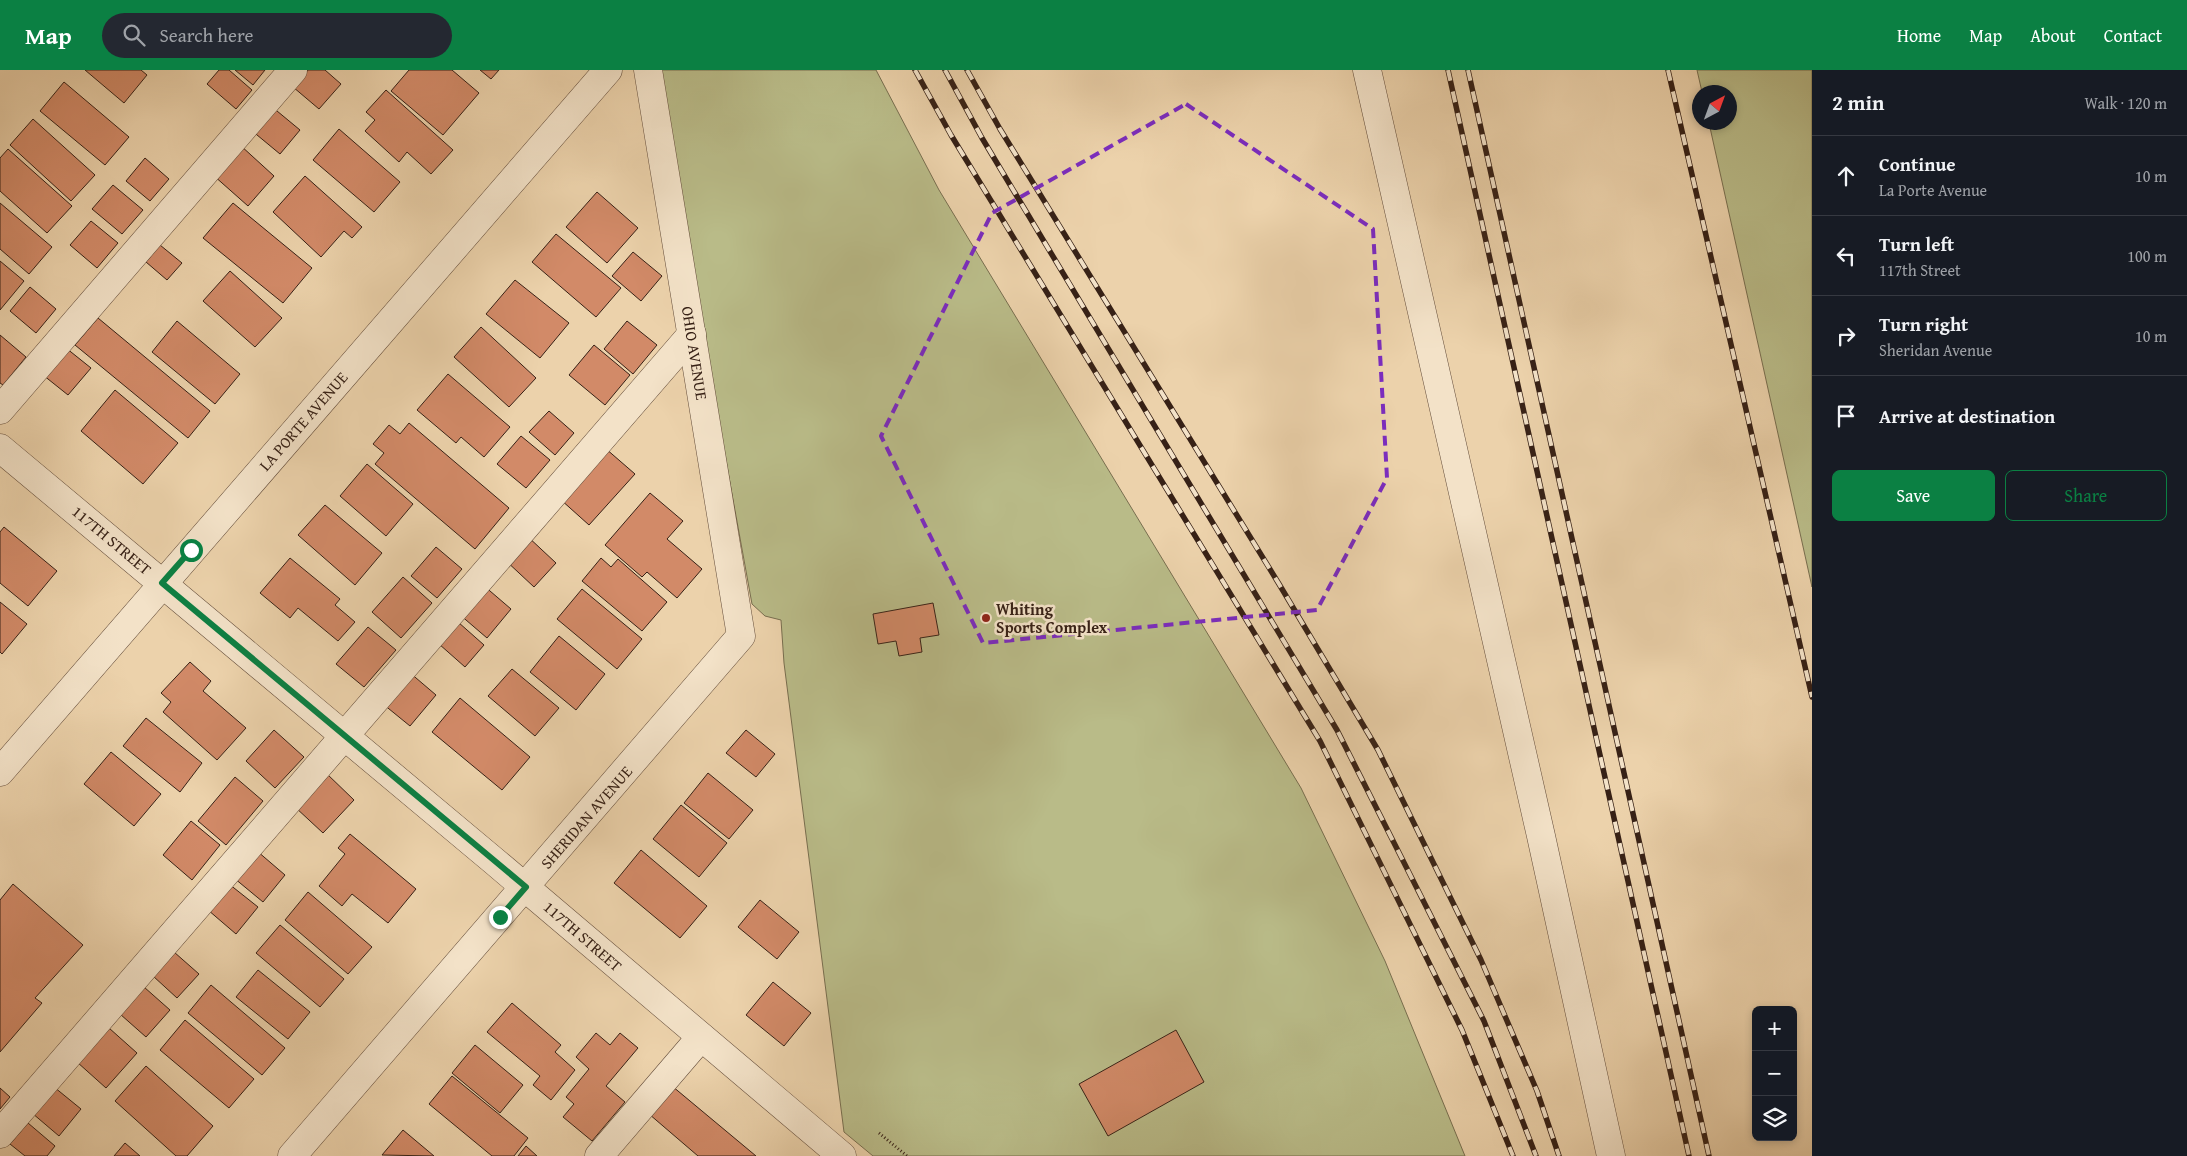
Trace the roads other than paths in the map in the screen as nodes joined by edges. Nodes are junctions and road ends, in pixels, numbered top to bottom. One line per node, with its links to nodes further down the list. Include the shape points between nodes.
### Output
1 (293, 70): 6 (street)
2 (608, 70): 8 (street, LA PORTE AVENUE)
3 (648, 70): 5 (street, OHIO AVENUE)
4 (1367, 70): 18 (street)
5 (692, 334): 9 (street, OHIO AVENUE); 10 (street)
6 (0, 410)
7 (0, 448): 8 (street, 117TH STREET)
8 (162, 583): 10 (street, 117TH STREET); 11 (street, LA PORTE AVENUE)
9 (742, 636): 12 (street, SHERIDAN AVENUE)
10 (345, 736): 12 (street, 117TH STREET); 14 (street)
11 (0, 772)
12 (526, 887): 13 (street, 117TH STREET); 15 (street, SHERIDAN AVENUE)
13 (701, 1037): 16 (street); 17 (street, 117TH STREET)
14 (0, 1134)
15 (292, 1156)
16 (599, 1156)
17 (842, 1156)
18 (1611, 1156)

